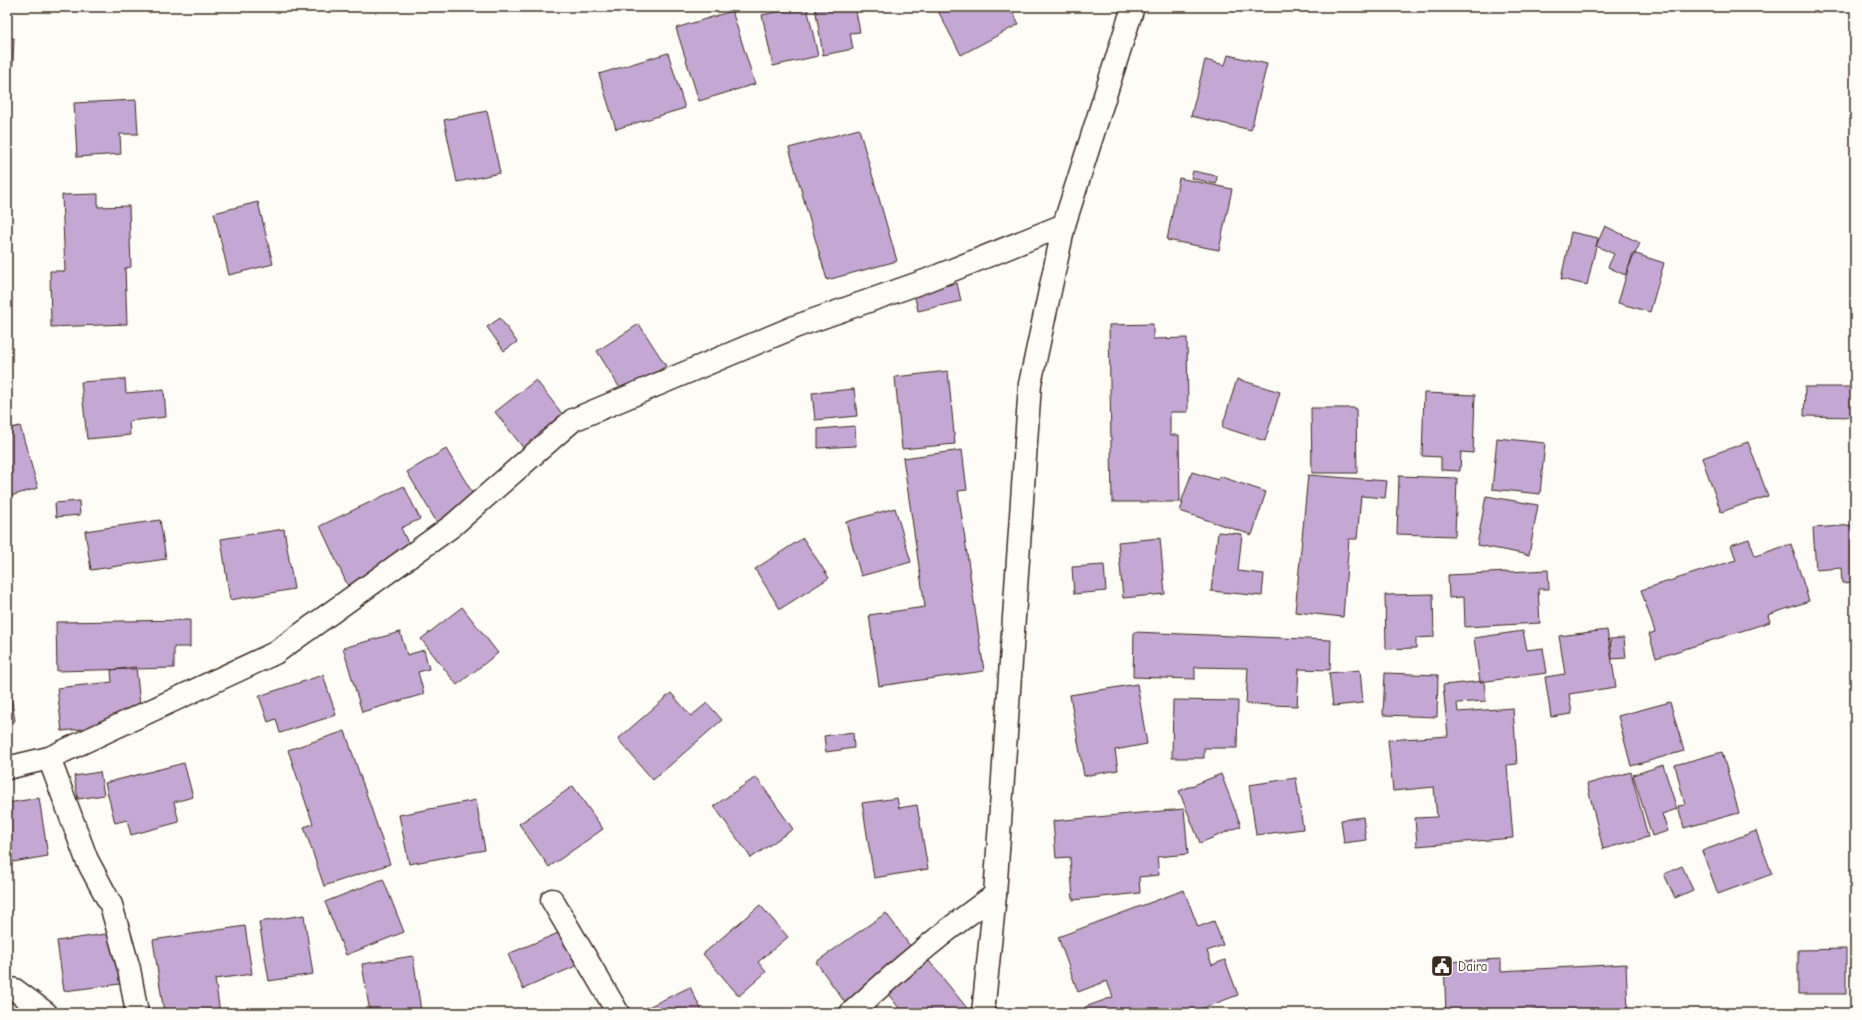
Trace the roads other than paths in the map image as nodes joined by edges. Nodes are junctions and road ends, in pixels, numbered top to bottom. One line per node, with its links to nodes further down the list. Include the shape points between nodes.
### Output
1 (1133, 7): 2 (street)
2 (1064, 225): 3 (street, via 925,281 797,326 573,420 452,526 275,653); 5 (street, via 1030,384)
3 (48, 758): 4 (street); 9 (street, via 87,860 111,905 130,969)
4 (7, 768)
5 (994, 895): 11 (street, via 914,955); 12 (street)
6 (552, 900): 10 (street)
7 (7, 988): 8 (street, via 15,990)
8 (46, 1013)
9 (137, 1013)
10 (618, 1013)
11 (852, 1013)
12 (983, 1013)

